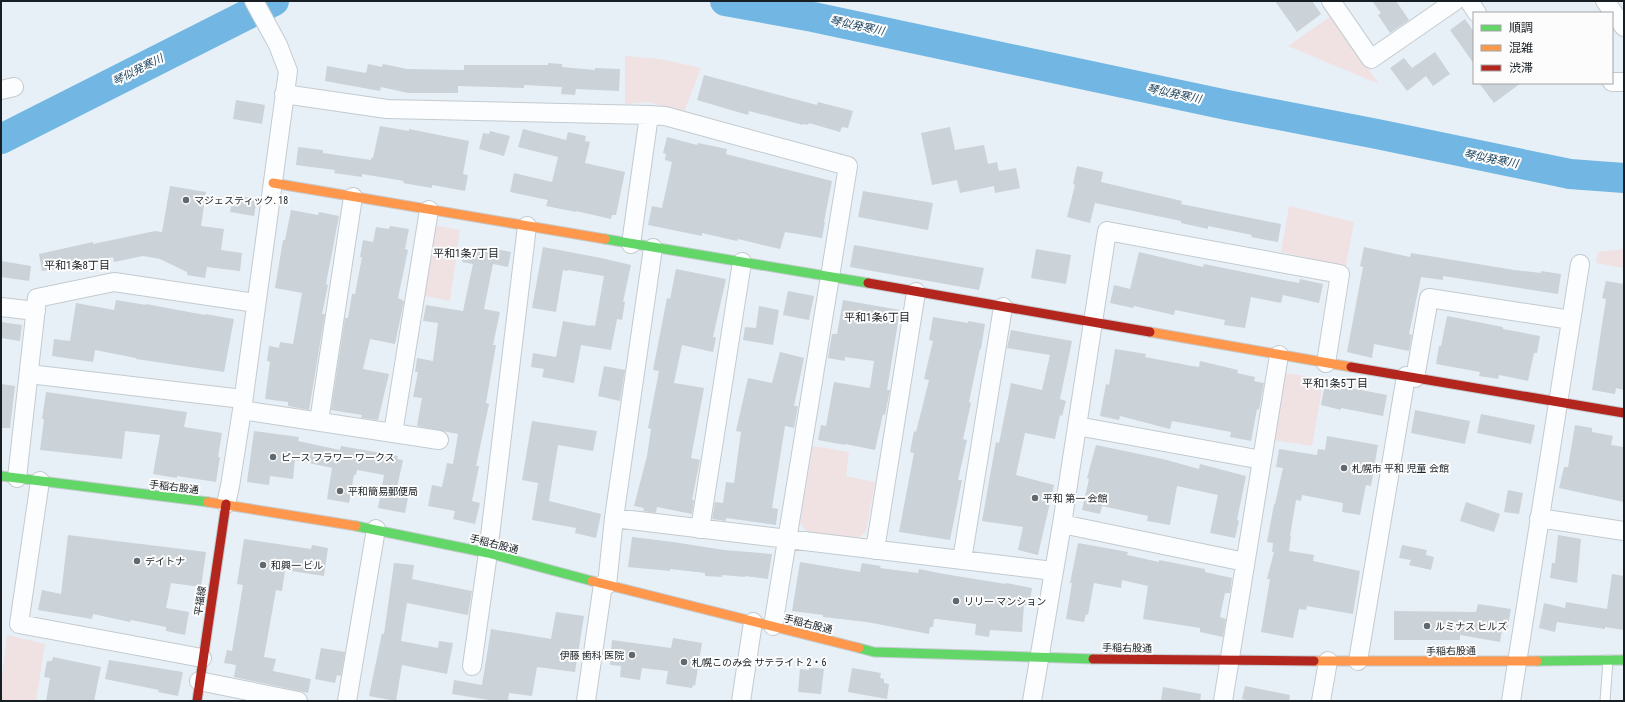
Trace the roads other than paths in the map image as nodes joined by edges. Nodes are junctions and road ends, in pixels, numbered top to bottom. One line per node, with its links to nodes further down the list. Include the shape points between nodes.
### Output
1 (254, 1): 10 (street, via 278,45 288,71)
2 (1331, 1): 3 (street, via 1371,59)
3 (1454, 1)
4 (1469, 1): 6 (street)
5 (1605, 1): 7 (street)
6 (1477, 12)
7 (1624, 27)
8 (1613, 82): 9 (street)
9 (1624, 82)
10 (284, 94): 11 (street, via 387,109); 12 (street)
11 (649, 114): 16 (street); 20 (street, via 848,166)
12 (273, 183): 13 (street); 22 (street)
13 (353, 197): 14 (street); 35 (street)
14 (429, 210): 15 (street); 37 (street)
15 (527, 226): 16 (street); 51 (street)
16 (631, 244): 17 (street)
17 (653, 248): 18 (street); 43 (street)
18 (742, 262): 20 (street); 46 (street)
19 (1580, 264): 26 (street)
20 (830, 276): 21 (street); 49 (street)
21 (916, 292): 24 (street); 50 (street)
22 (256, 303): 25 (street, via 114,282 37,298); 33 (street)
23 (1, 307): 25 (street)
24 (1003, 307): 27 (street); 52 (street)
25 (36, 310): 30 (street)
26 (1571, 320): 31 (street, via 1429,298); 32 (street)
27 (1093, 322): 28 (street); 29 (street, via 1107,231 1340,274); 36 (street)
28 (1279, 356): 29 (street); 39 (street)
29 (1326, 363): 31 (street)
30 (29, 374): 33 (street); 40 (street)
31 (1410, 377): 32 (street); 64 (street)
32 (1557, 401): 34 (street); 44 (street)
33 (242, 404): 35 (street); 42 (street)
34 (1624, 413)
35 (319, 421): 37 (street)
36 (1077, 426): 39 (street); 45 (street)
37 (393, 433): 38 (street)
38 (440, 440)
39 (1262, 460): 53 (street)
40 (9, 477): 41 (street, 手稲右股通)
41 (40, 481): 42 (street, 手稲右股通); 58 (street, via 19,624)
42 (226, 504): 47 (street, 手稲右股通); 58 (street, 平福線)
43 (614, 518): 46 (street); 55 (street)
44 (1539, 518): 48 (street); 65 (street)
45 (1062, 524): 53 (street); 54 (street)
46 (700, 528): 49 (street)
47 (376, 529): 51 (street, 手稲右股通); 70 (street)
48 (1624, 531)
49 (788, 539): 50 (street); 57 (street)
50 (875, 550): 52 (street)
51 (488, 554): 55 (street, 手稲右股通); 66 (street)
52 (962, 560): 54 (street)
53 (1245, 562): 60 (street)
54 (1053, 571): 59 (street)
55 (604, 584): 56 (street, 手稲右股通); 71 (street)
56 (753, 622): 57 (street, 手稲右股通); 72 (street)
57 (773, 626): 59 (street, 手稲右股通, via 874,652)
58 (202, 658): 67 (street, 平福線)
59 (1038, 658): 60 (street, 手稲右股通); 73 (street)
60 (1229, 660): 63 (street, 手稲右股通); 74 (street)
61 (1608, 660): 62 (street, 手稲右股通); 65 (street, 手稲右股通); 77 (lane)
62 (1624, 660)
63 (1328, 661): 64 (street, 手稲右股通); 75 (street)
64 (1358, 661): 65 (street, 手稲右股通)
65 (1517, 661): 76 (street)
66 (472, 666)
67 (199, 681): 68 (street, 平福線); 69 (street)
68 (196, 701)
69 (298, 701)
70 (347, 701)
71 (586, 701)
72 (741, 701)
73 (1032, 701)
74 (1223, 701)
75 (1321, 701)
76 (1510, 701)
77 (1604, 701)

